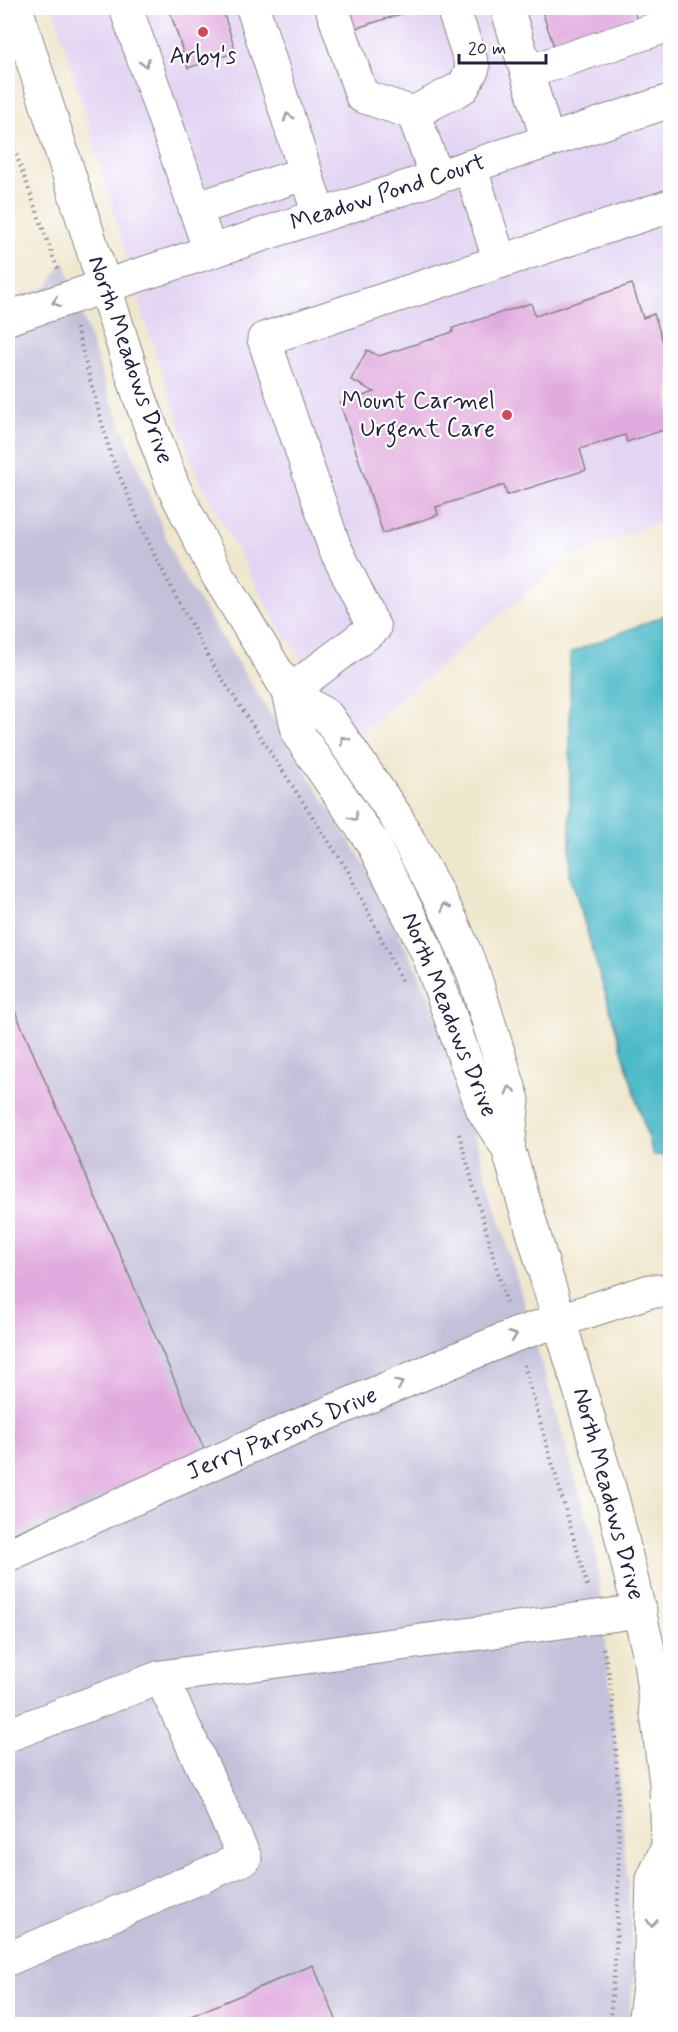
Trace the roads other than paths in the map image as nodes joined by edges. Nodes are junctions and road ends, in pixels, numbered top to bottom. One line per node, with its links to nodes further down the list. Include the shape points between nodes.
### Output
1 (16, 8): 20 (street, North Meadows Drive)
2 (126, 8): 16 (street, one-way to 16)
3 (253, 8): 13 (street, one-way to 3)
4 (332, 8): 10 (street, via 362,96)
5 (453, 8): 10 (street, via 473,68 463,87)
6 (507, 8): 8 (street)
7 (664, 24): 8 (street)
8 (528, 72): 11 (street)
9 (670, 101): 11 (street, Meadow Pond Court)
10 (413, 113): 14 (street)
11 (548, 141): 12 (street, Meadow Pond Court)
12 (470, 166): 14 (street, Meadow Pond Court); 19 (street)
13 (306, 173): 16 (street); 17 (street)
14 (437, 177): 17 (street, Meadow Pond Court)
15 (670, 206): 19 (street)
16 (195, 208): 18 (street)
17 (319, 215): 18 (street, Meadow Pond Court)
18 (210, 251): 20 (street, Meadow Pond Court)
19 (500, 262): 22 (street, via 264,339 334,546 374,628)
20 (105, 285): 21 (street, one-way to 21); 22 (street, North Meadows Drive, via 173,486 217,574)
21 (8, 318)
22 (289, 692): 24 (street, North Meadows Drive, via 299,735 372,842 428,953 483,1110 508,1148)
23 (670, 1291): 24 (street, Jerry Parsons Drive, via 650,1291)
24 (558, 1320): 25 (street, Jerry Parsons Drive, one-way to 24, via 267,1439); 26 (street, North Meadows Drive, via 613,1501)
25 (8, 1555)
26 (640, 1611): 27 (street, North Meadows Drive); 28 (street)
27 (660, 1652): 30 (street, North Meadows Drive)
28 (161, 1677): 29 (street); 31 (street, via 245,1858)
29 (8, 1736)
30 (669, 1848): 32 (street, North Meadows Drive, one-way to 32, via 653,1880 650,1979)
31 (8, 1959)
32 (644, 2025)

